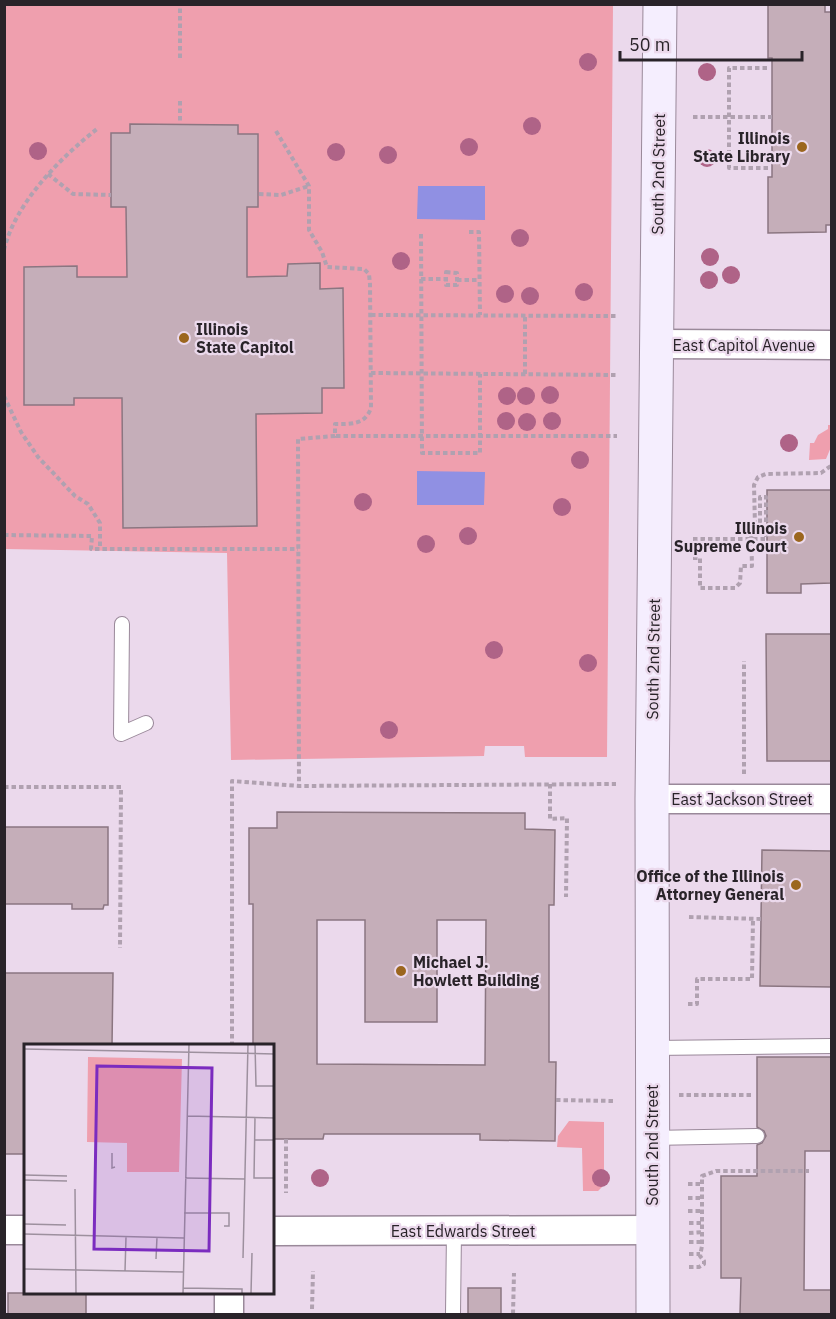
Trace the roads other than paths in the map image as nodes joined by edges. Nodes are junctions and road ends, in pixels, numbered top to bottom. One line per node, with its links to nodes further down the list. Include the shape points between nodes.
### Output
1 (660, 4): 2 (main road, South 2nd Street)
2 (656, 344): 3 (street, East Capitol Avenue); 7 (main road, South 2nd Street)
3 (831, 345)
4 (122, 624): 5 (lane, via 121,734)
5 (146, 723)
6 (831, 799): 7 (street, East Jackson Street)
7 (652, 800): 9 (main road, South 2nd Street)
8 (831, 1046): 9 (lane)
9 (652, 1048): 11 (main road, South 2nd Street)
10 (757, 1136): 11 (lane)
11 (651, 1138): 14 (main road, South 2nd Street)
12 (4, 1230): 13 (street)
13 (24, 1230)
14 (652, 1230): 16 (street, East Edwards Street); 20 (main road, South 2nd Street)
15 (274, 1231): 16 (street, East Edwards Street)
16 (454, 1231): 19 (lane)
17 (229, 1295): 18 (street)
18 (229, 1314)
19 (453, 1314)
20 (652, 1314)

